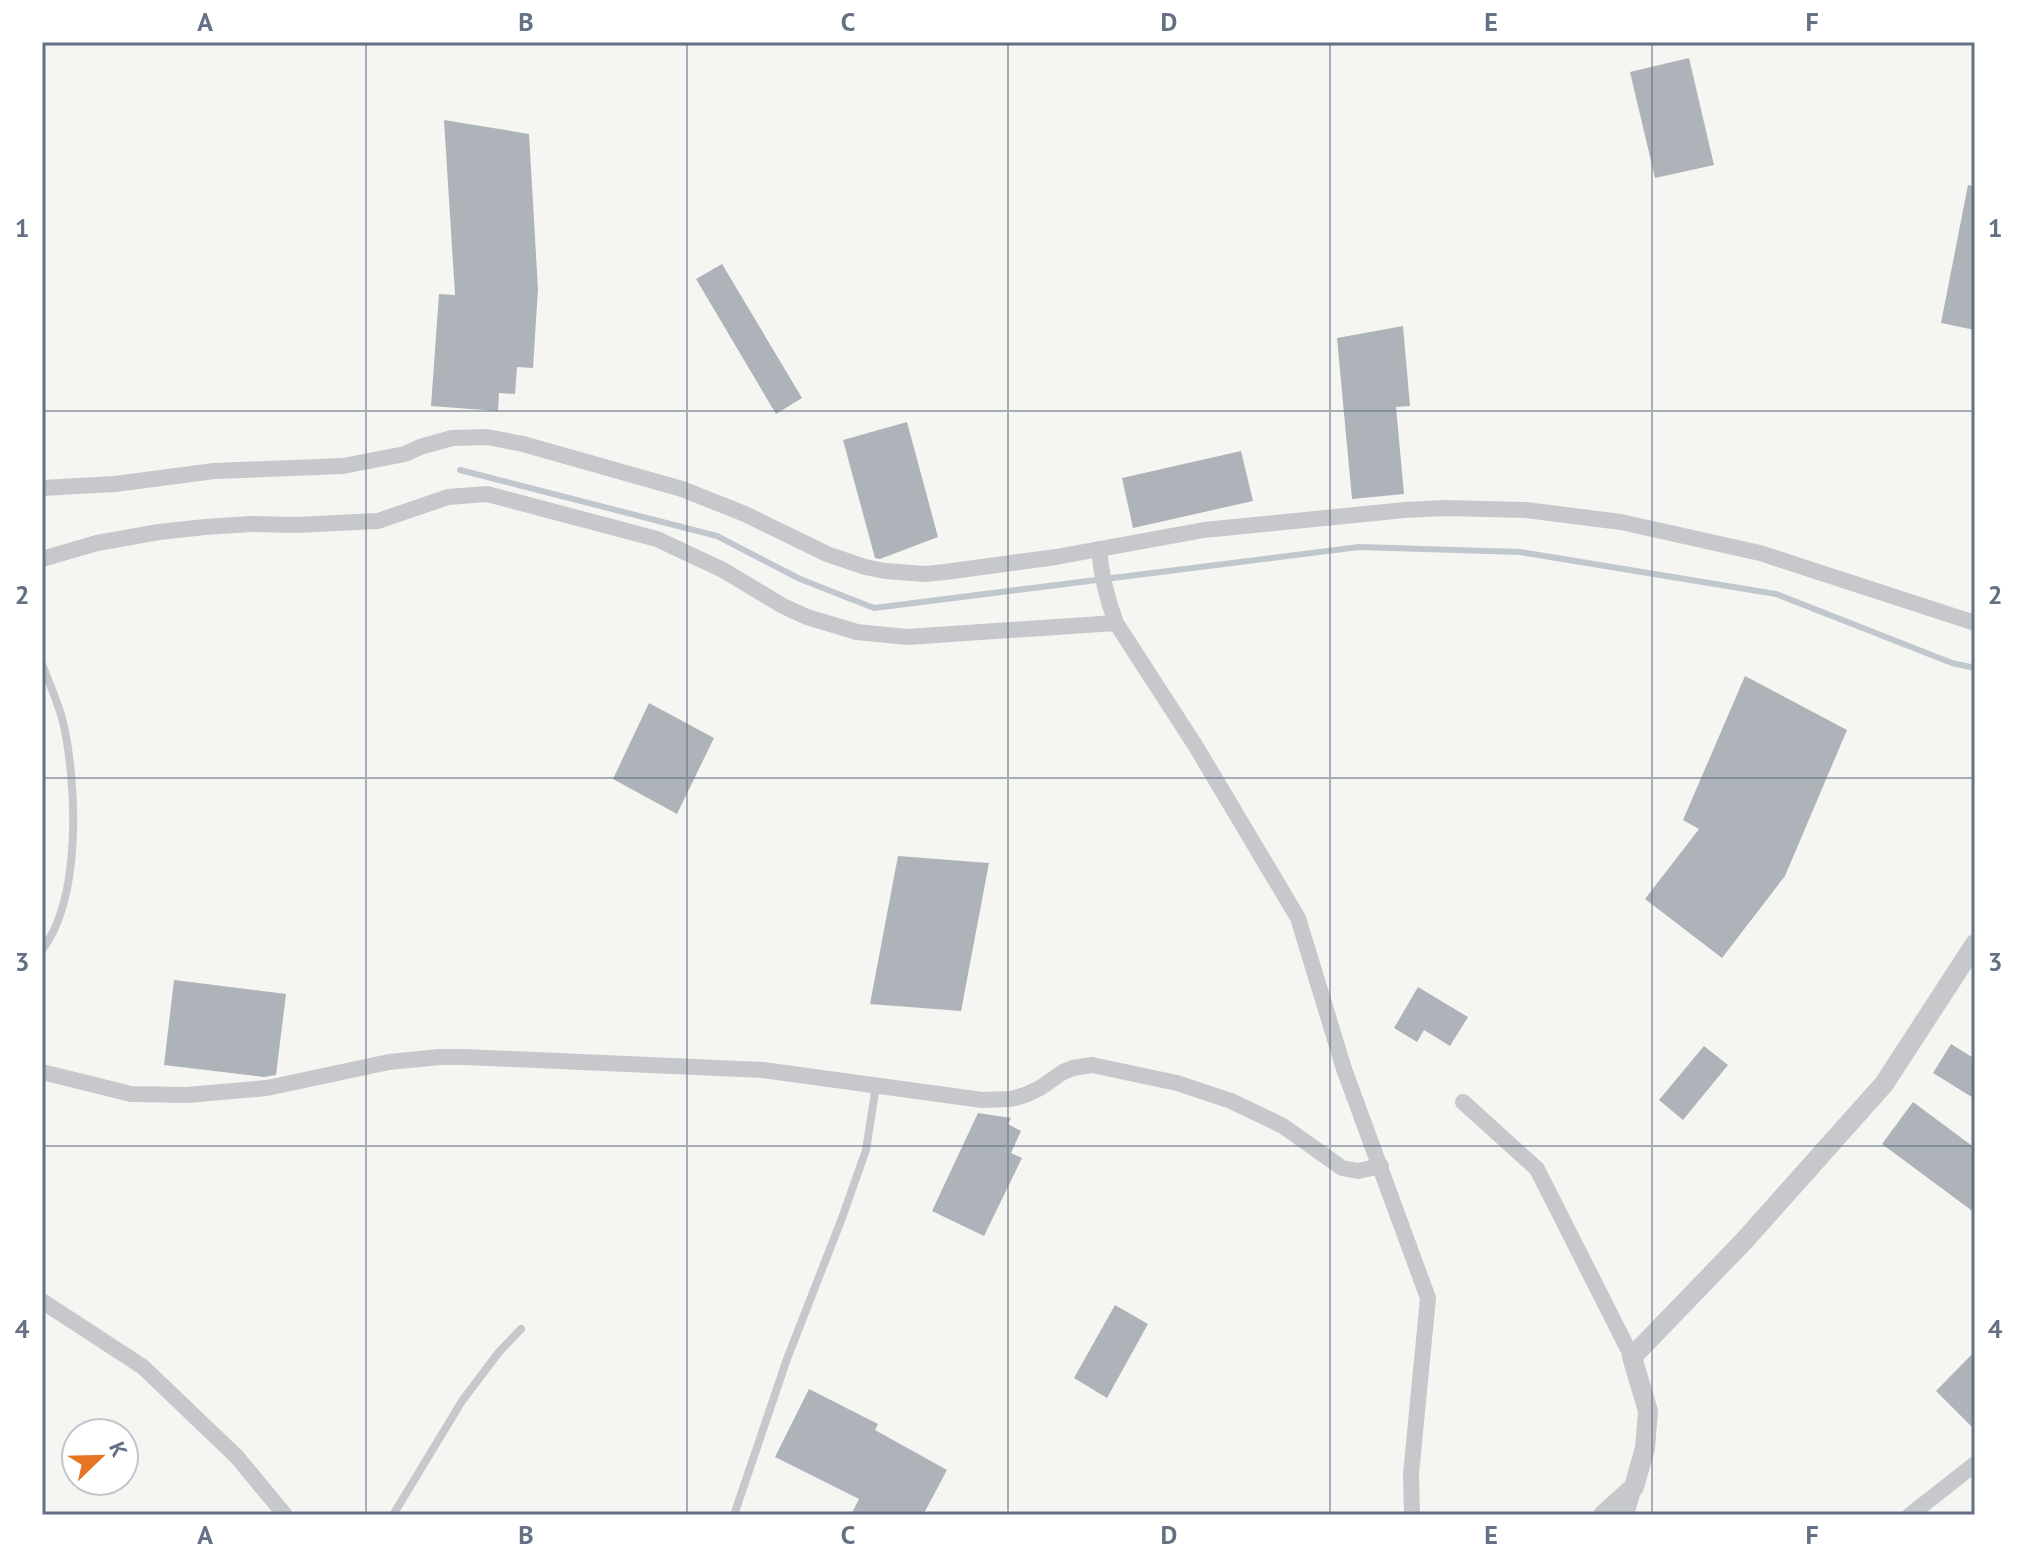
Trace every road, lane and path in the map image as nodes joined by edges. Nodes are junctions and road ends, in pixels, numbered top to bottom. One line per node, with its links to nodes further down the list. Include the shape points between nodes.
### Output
1 (42, 488): 2 (street, via 214,471 343,466 452,438 487,437 682,489 846,562 875,569 945,572 1056,557)
2 (1100, 557): 4 (street); 5 (street, via 1204,530 1391,511 1526,510 1621,522 1760,553)
3 (42, 559): 4 (street, via 159,532 378,521 448,497 487,494 657,539 783,606 857,632 907,637)
4 (1116, 623): 12 (street, via 1298,918 1344,1069)
5 (1975, 623)
6 (42, 664): 8 (lane, via 63,723 73,804 63,908)
7 (1975, 944): 15 (street, via 1884,1084)
8 (42, 950)
9 (42, 1072): 10 (street, via 131,1094 187,1095 267,1088 389,1062 466,1057 763,1070)
10 (876, 1085): 12 (street, via 997,1101 1025,1095 1063,1072 1092,1065 1231,1101 1283,1126 1342,1168); 20 (lane, via 866,1150)
11 (1463, 1102): 15 (street, via 1537,1169)
12 (1381, 1166): 21 (street, via 1428,1298 1411,1474)
13 (42, 1301): 18 (street, via 143,1367 237,1457)
14 (521, 1329): 19 (lane, via 462,1401)
15 (1632, 1357): 17 (street, via 1648,1411)
16 (1975, 1464): 24 (street)
17 (1634, 1487): 22 (street); 23 (street)
18 (285, 1515)
19 (393, 1515)
20 (734, 1515)
21 (1412, 1515)
22 (1603, 1515)
23 (1626, 1515)
24 (1910, 1515)

